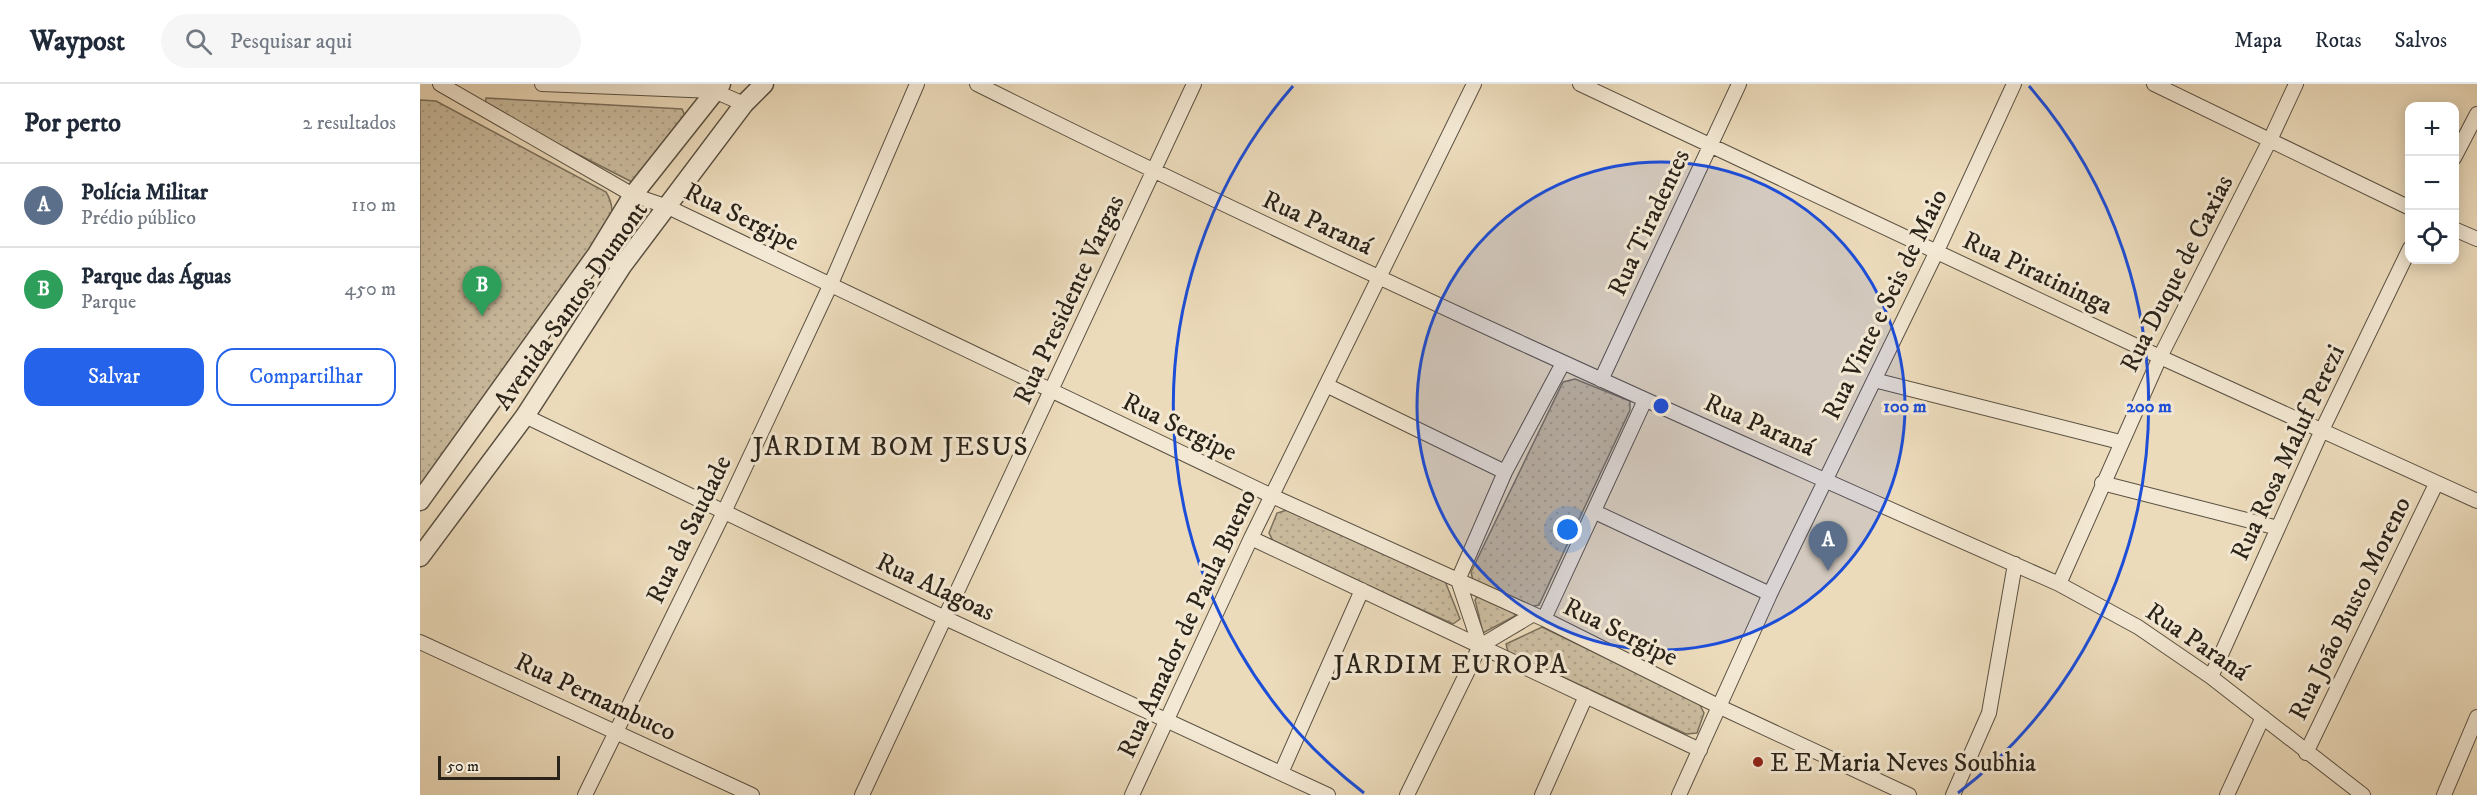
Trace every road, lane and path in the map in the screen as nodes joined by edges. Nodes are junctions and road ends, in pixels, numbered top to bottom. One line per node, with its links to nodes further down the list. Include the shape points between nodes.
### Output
1 (440, 84): 20 (street, Rua Sergipe)
2 (542, 84): 13 (street)
3 (764, 84): 14 (street, Avenida Santos Dumont)
4 (917, 84): 30 (street, Rua da Saudade)
5 (977, 84): 19 (street, Rua Paraná)
6 (1194, 84): 19 (street, Rua Presidente Vargas)
7 (1474, 84): 29 (street, Rua Amador de Paula Bueno)
8 (1580, 84): 17 (street, Rua Piratininga)
9 (1739, 84): 17 (street, Rua Tiradentes)
10 (2014, 84): 25 (street, Rua Vinte e Seis de Maio)
11 (2154, 84): 16 (street)
12 (2296, 84): 16 (street, Rua Duque de Caxias)
13 (718, 88): 14 (street); 20 (street, Avenida Santos Dumont)
14 (744, 104): 22 (street, Avenida Santos Dumont)
15 (2477, 114): 18 (street)
16 (2270, 140): 21 (street); 31 (street, Rua Duque de Caxias)
17 (1711, 144): 25 (street, Rua Piratininga); 33 (street, Rua Tiradentes)
18 (2455, 156)
19 (1153, 172): 29 (street, Rua Paraná); 36 (street, Rua Presidente Vargas)
20 (633, 195): 22 (street, Rua Sergipe); 26 (street, Avenida Santos Dumont)
21 (2405, 206)
22 (668, 207): 28 (street, Avenida Santos Dumont); 30 (street, Rua Sergipe)
23 (2459, 231): 24 (street)
24 (2477, 239)
25 (1937, 251): 31 (street, Rua Piratininga); 34 (street, Rua Vinte e Seis de Maio)
26 (597, 254): 28 (street); 46 (street, Avenida Santos Dumont)
27 (2405, 256): 39 (street, Rua Rosa Maluf Perezi)
28 (622, 266): 38 (street, Avenida Santos Dumont)
29 (1378, 276): 32 (street, Rua Paraná); 35 (street, Rua Amador de Paula Bueno)
30 (830, 286): 36 (street, Rua Sergipe); 48 (street, Rua da Saudade)
31 (2160, 357): 39 (street, Rua Piratininga); 40 (street, Rua Duque de Caxias)
32 (1563, 363): 33 (street, Rua Paraná); 41 (street)
33 (1601, 380): 37 (street, Rua Paraná)
34 (1874, 380): 40 (street); 42 (street, Rua Vinte e Seis de Maio)
35 (1326, 385): 41 (street); 45 (street, Rua Amador de Paula Bueno)
36 (1052, 391): 45 (street, Rua Sergipe); 59 (street, Rua Presidente Vargas)
37 (1644, 400): 42 (street, Rua Paraná); 49 (street)
38 (525, 416): 48 (street, Rua Alagoas); 52 (street, Avenida Santos Dumont)
39 (2322, 430): 44 (street, Rua Piratininga); 50 (street, Rua Rosa Maluf Perezi)
40 (2120, 442): 43 (street, Rua Duque de Caxias)
41 (1505, 472): 54 (street)
42 (1825, 480): 53 (street, Rua Paraná); 57 (street, Rua Vinte e Seis de Maio)
43 (2102, 483): 50 (street); 55 (street, Rua Duque de Caxias)
44 (2436, 484): 47 (street, Rua Piratininga); 70 (street, Rua João Busto Moreno)
45 (1272, 496): 51 (street, Rua Amador de Paula Bueno); 54 (street, Rua Sergipe)
46 (420, 501)
47 (2477, 501)
48 (724, 512): 59 (street, Rua Alagoas); 68 (street, Rua da Saudade)
49 (1595, 512): 57 (street); 58 (street)
50 (2278, 528): 62 (street, Rua Rosa Maluf Perezi)
51 (1251, 538): 56 (street); 67 (street, Rua Amador de Paula Bueno)
52 (420, 557)
53 (2015, 564): 55 (street, Rua Paraná); 81 (street, via 1989,713)
54 (1458, 580): 58 (street, Rua Sergipe); 61 (street)
55 (2059, 584): 62 (street, Rua Paraná, via 2138,627)
56 (1362, 590): 61 (street); 71 (street)
57 (1770, 594): 64 (street, Rua Vinte e Seis de Maio)
58 (1538, 617): 61 (street); 64 (street, Rua Sergipe)
59 (945, 618): 67 (street, Rua Alagoas); 74 (street, Rua Presidente Vargas)
60 (420, 642): 68 (street, Rua Pernambuco)
61 (1480, 646): 63 (street); 77 (street)
62 (2211, 677): 65 (street, Rua Paraná)
63 (1586, 696): 69 (street); 78 (street)
64 (1720, 707): 69 (street, Rua Vinte e Seis de Maio); 80 (street, Rua Sergipe)
65 (2263, 717): 70 (street, Rua Paraná); 82 (street)
66 (2477, 717): 84 (street)
67 (1167, 719): 71 (street, Rua Alagoas); 75 (street, Rua Amador de Paula Bueno)
68 (615, 731): 72 (street, Rua da Saudade); 73 (street, Rua Pernambuco)
69 (1700, 750): 79 (street, Rua Vinte e Seis de Maio)
70 (2306, 753): 83 (street, Rua Paraná)
71 (1281, 773): 76 (street, Rua Alagoas)
72 (585, 795)
73 (752, 795)
74 (862, 795)
75 (1132, 795)
76 (1328, 795)
77 (1407, 795)
78 (1542, 795)
79 (1679, 795)
80 (1909, 795)
81 (1953, 795)
82 (2227, 795)
83 (2363, 795)
84 (2444, 795)

